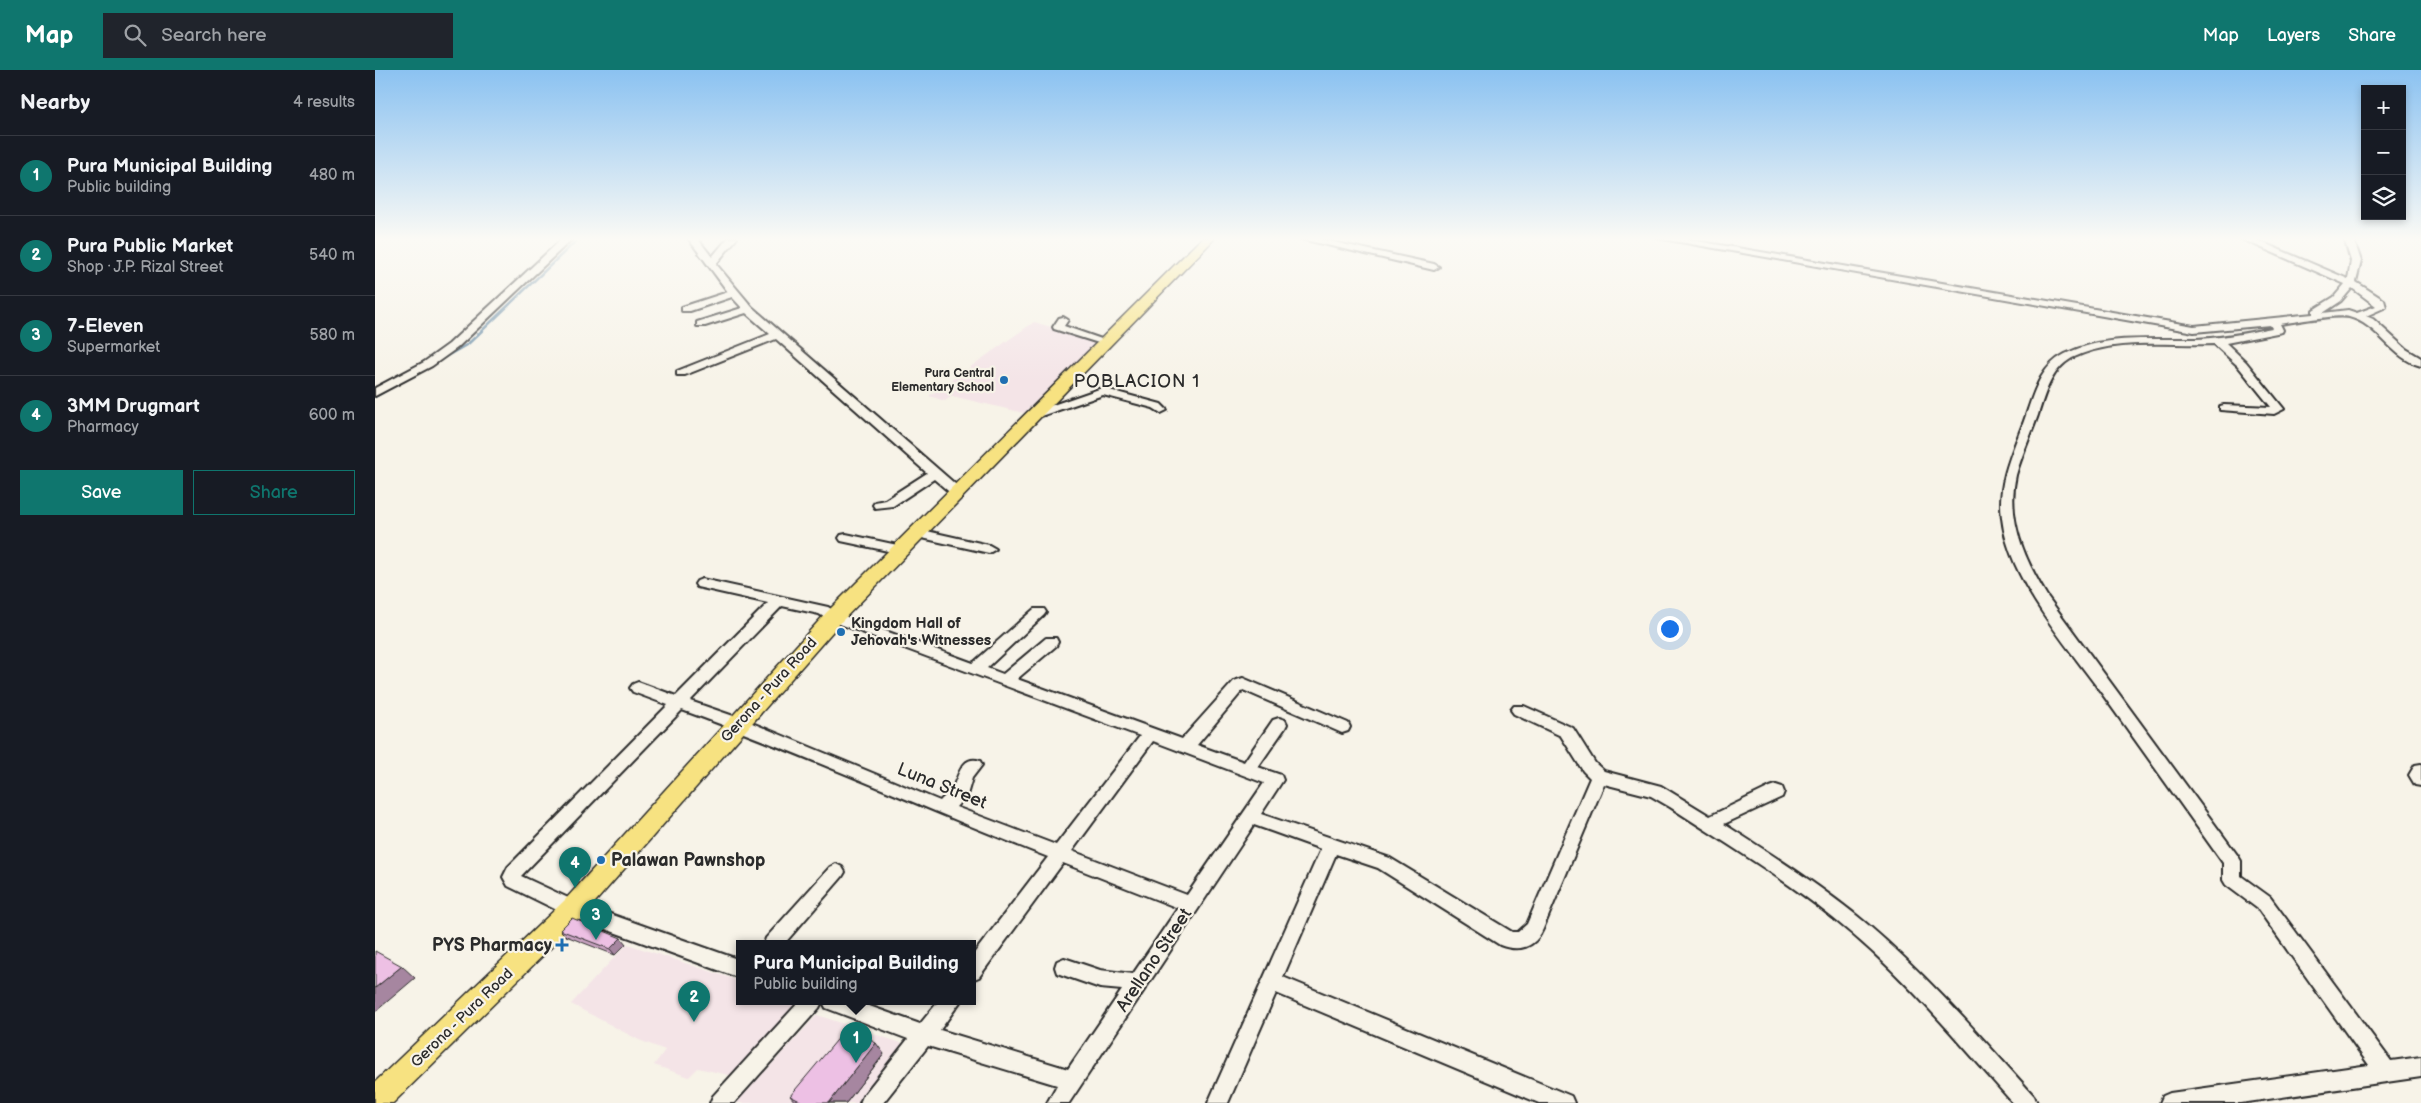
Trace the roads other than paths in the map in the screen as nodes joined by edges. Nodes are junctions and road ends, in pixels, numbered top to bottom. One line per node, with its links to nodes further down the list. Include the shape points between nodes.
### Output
1 (517, 286): 20 (street, via 453,346)
2 (728, 286): 7 (street)
3 (1161, 286): 17 (main road, Gerona - Pura Road)
4 (1946, 286): 13 (street, via 2194,328)
5 (2350, 286): 12 (street, via 2333,305)
6 (2355, 286): 10 (street, via 2380,302 2381,307)
7 (733, 293): 8 (street); 9 (street)
8 (748, 308): 14 (street); 15 (street)
9 (686, 309)
10 (2359, 316): 12 (street, via 2342,313); 18 (street)
11 (1063, 320): 17 (street, via 1058,327)
12 (2291, 320): 13 (street)
13 (2274, 322): 16 (street, via 2278,330)
14 (701, 324)
15 (778, 334): 19 (street); 24 (street)
16 (2217, 341): 21 (street, via 2242,364 2278,409); 71 (street, via 2107,344 2057,362 2038,396 2008,485 2013,536 2035,588 2051,613 2232,861 2232,880 2264,903)
17 (1105, 342): 23 (main road, Gerona - Pura Road)
18 (2421, 363)
19 (681, 373)
20 (375, 393)
21 (2224, 408)
22 (1161, 410): 23 (street, via 1157,406 1095,391)
23 (1031, 416): 25 (main road, Gerona - Pura Road)
24 (935, 473): 25 (street); 26 (street, via 889,503)
25 (958, 493): 27 (main road, Gerona - Pura Road)
26 (879, 505)
27 (918, 533): 29 (street); 30 (main road, Gerona - Pura Road)
28 (846, 538): 30 (street)
29 (989, 549)
30 (902, 550): 34 (main road, Gerona - Pura Road)
31 (702, 584): 32 (street)
32 (778, 601): 34 (street, via 823,610); 39 (street)
33 (1039, 612): 36 (street)
34 (834, 618): 36 (street); 41 (main road, Gerona - Pura Road)
35 (1051, 642): 37 (street)
36 (976, 669): 37 (street)
37 (1006, 680): 44 (street)
38 (638, 688): 39 (street, Luna Street)
39 (679, 702): 41 (street, Luna Street); 59 (street, via 514,872 514,881)
40 (1519, 710): 49 (street, via 1567,732 1589,767)
41 (739, 724): 52 (street, Luna Street); 59 (main road, Gerona - Pura Road)
42 (1279, 724): 47 (street)
43 (1342, 727): 45 (street, via 1243,684)
44 (1151, 733): 45 (street); 56 (street)
45 (1186, 746): 47 (street)
46 (974, 765): 52 (street, via 965,776 961,790)
47 (1248, 769): 53 (street, Arellano Street, via 1275,780)
48 (2421, 770): 50 (street, via 2417,775)
49 (1599, 776): 54 (street, via 1655,791); 55 (street, via 1534,929 1523,941 1507,939 1384,863)
50 (2421, 780)
51 (1776, 792): 54 (street)
52 (943, 809): 56 (street, Luna Street)
53 (1251, 816): 55 (street); 58 (street, Arellano Street)
54 (1709, 824): 79 (street, via 1861,930 1957,1026)
55 (1332, 844): 64 (street)
56 (1059, 855): 58 (street, Luna Street); 61 (street)
57 (836, 872): 60 (street)
58 (1191, 905): 65 (street, Arellano Street)
59 (573, 909): 63 (street); 73 (main road, Gerona - Pura Road)
60 (776, 940)
61 (976, 966)
62 (1064, 967): 65 (street, via 1100,978)
63 (736, 968)
64 (1271, 982): 77 (street); 78 (street)
65 (1138, 983): 72 (street, Arellano Street)
66 (809, 1005): 74 (street)
67 (841, 1005): 69 (street)
68 (947, 1005): 69 (street)
69 (924, 1035): 72 (street); 75 (street)
70 (2421, 1067): 71 (street)
71 (2387, 1072): 80 (street)
72 (1073, 1080): 76 (street, Arellano Street)
73 (383, 1100)
74 (720, 1103)
75 (870, 1103)
76 (1057, 1103)
77 (1218, 1103)
78 (1564, 1103)
79 (2027, 1103)
80 (2170, 1103)

